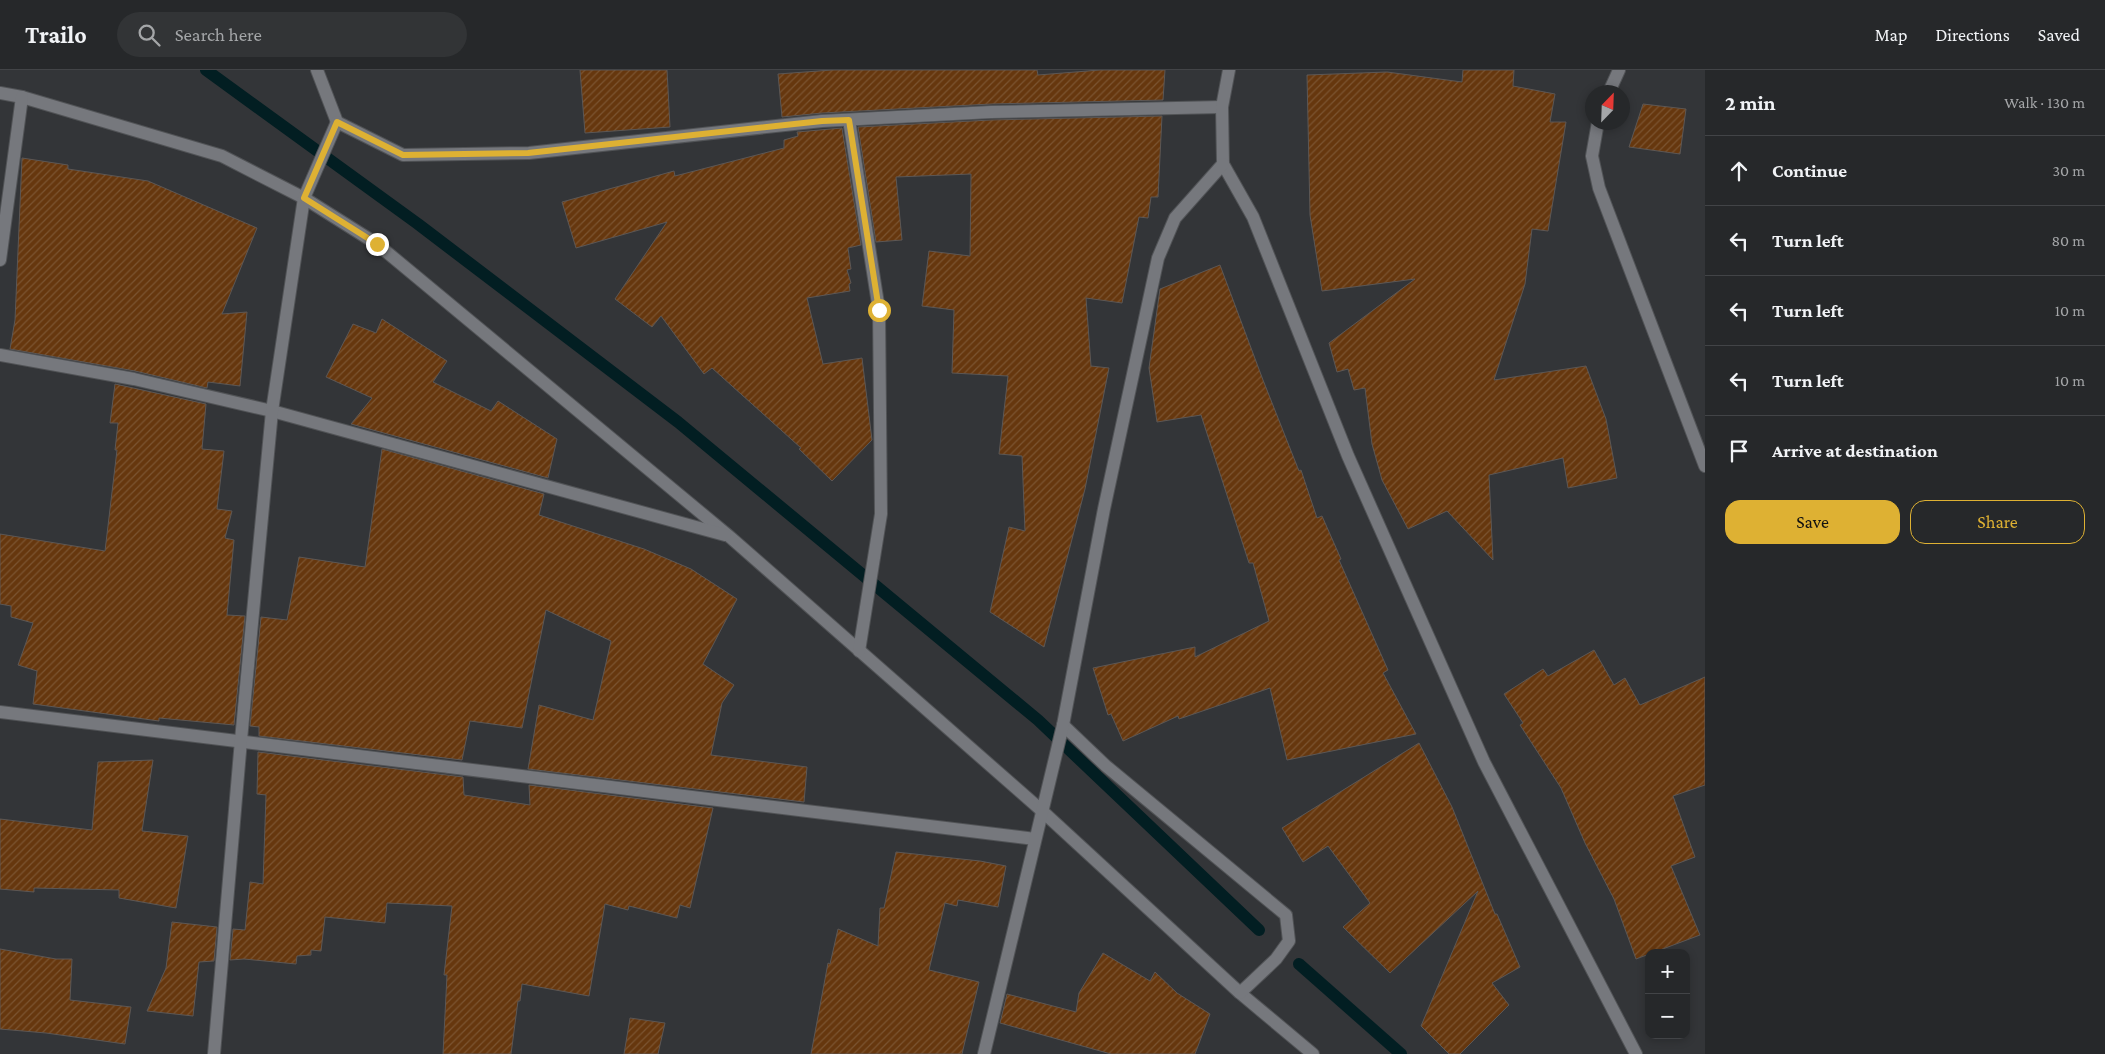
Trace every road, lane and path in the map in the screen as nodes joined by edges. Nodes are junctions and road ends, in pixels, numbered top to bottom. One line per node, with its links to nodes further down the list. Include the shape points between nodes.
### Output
1 (317, 70): 9 (street)
2 (1229, 70): 7 (street)
3 (1619, 70): 4 (street)
4 (1612, 85)
5 (0, 94): 6 (street)
6 (22, 96): 12 (street, via 222,156); 13 (street)
7 (1222, 107): 8 (street, via 991,112); 11 (street)
8 (849, 120): 9 (street, via 528,153 403,155); 18 (street, via 879,310 880,514)
9 (337, 122): 12 (street)
10 (1597, 130): 16 (street, via 1592,156 1599,188)
11 (1223, 164): 20 (street, via 1175,218 1158,258 1104,509); 28 (street, via 1253,217 1348,456 1484,762)
12 (304, 198): 15 (street); 17 (street, via 377,244)
13 (0, 260)
14 (0, 355): 15 (street, via 134,379)
15 (272, 411): 17 (street); 21 (street)
16 (1705, 466)
17 (730, 537): 18 (street)
18 (860, 651): 22 (street)
19 (0, 712): 21 (street)
20 (1063, 725): 22 (street); 24 (street, via 1106,766 1286,915 1290,941)
21 (241, 740): 23 (street); 25 (street)
22 (1041, 810): 23 (street); 24 (street)
23 (1035, 839): 26 (street)
24 (1240, 994): 27 (street)
25 (214, 1054)
26 (984, 1054)
27 (1313, 1054)
28 (1636, 1054)

